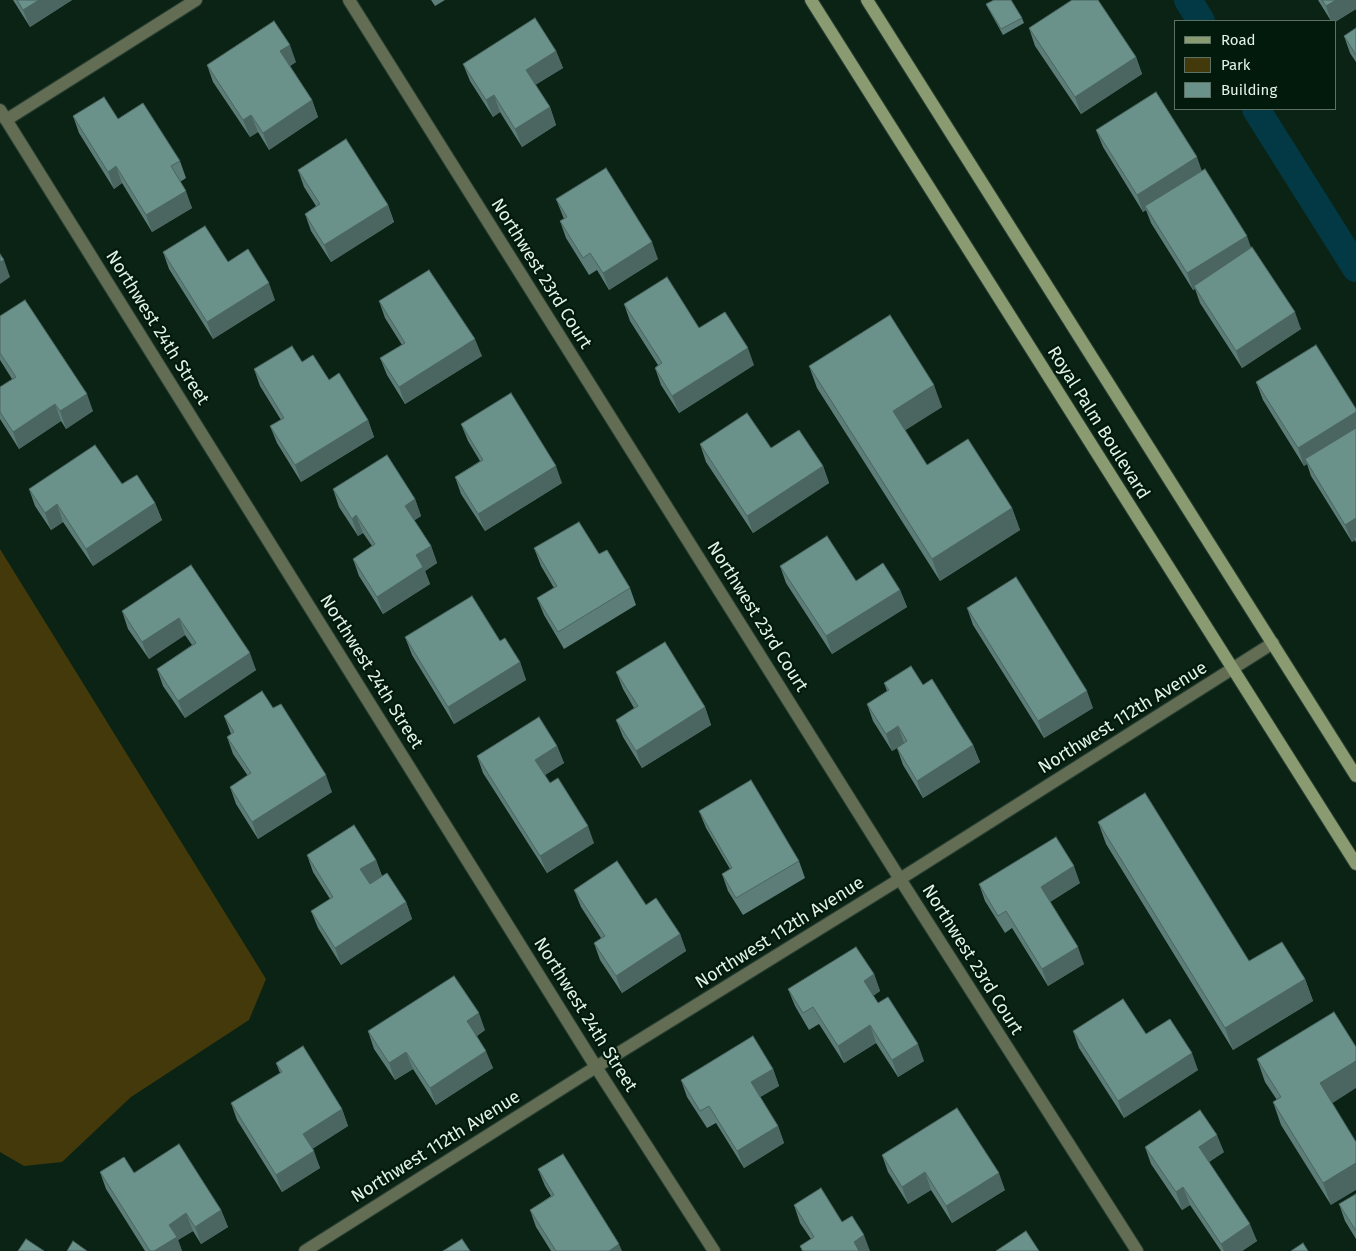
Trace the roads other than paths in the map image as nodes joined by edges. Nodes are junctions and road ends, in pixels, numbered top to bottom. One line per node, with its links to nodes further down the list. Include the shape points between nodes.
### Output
1 (196, 0): 5 (street)
2 (349, 0): 10 (street, Northwest 23rd Court)
3 (811, 0): 7 (main road, Royal Palm Boulevard)
4 (867, 0): 6 (main road, Royal Palm Boulevard)
5 (3, 115): 11 (street, Northwest 24th Street)
6 (1273, 643): 7 (street, Northwest 112th Avenue); 8 (main road, Royal Palm Boulevard)
7 (1232, 669): 9 (main road, Royal Palm Boulevard); 10 (street, Northwest 112th Avenue)
8 (1356, 776)
9 (1356, 864)
10 (900, 879): 11 (street, Northwest 112th Avenue); 14 (street, Northwest 23rd Court)
11 (596, 1067): 12 (street, Northwest 112th Avenue); 13 (street, Northwest 24th Street)
12 (305, 1251)
13 (714, 1251)
14 (1137, 1251)

